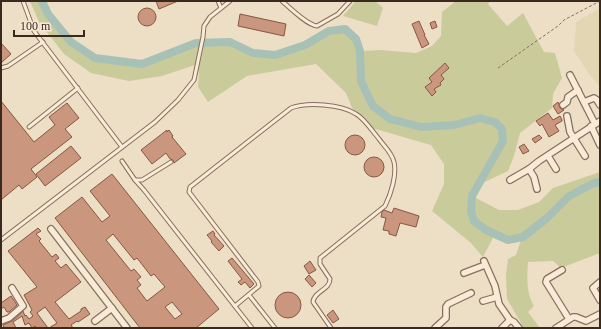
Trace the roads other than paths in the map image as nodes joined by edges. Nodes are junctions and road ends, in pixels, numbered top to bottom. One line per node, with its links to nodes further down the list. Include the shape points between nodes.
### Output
1 (23, 1): 7 (lane, via 34,31)
2 (218, 1): 6 (lane)
3 (230, 1): 6 (lane)
4 (282, 1): 5 (lane, via 317,26 338,14)
5 (350, 1)
6 (221, 8): 20 (lane, via 204,26 194,80 155,122)
7 (43, 42): 8 (lane); 10 (lane)
8 (1, 68)
9 (570, 75): 11 (street)
10 (78, 88): 17 (lane); 20 (lane)
11 (578, 90): 12 (street); 13 (street, via 568,97)
12 (584, 102): 14 (street, via 594,98); 16 (street)
13 (563, 105)
14 (600, 105)
15 (567, 116): 18 (street)
16 (596, 124): 18 (street); 19 (street)
17 (30, 127)
18 (574, 138): 21 (street); 22 (street)
19 (600, 145)
20 (122, 147): 31 (lane)
21 (548, 156): 25 (street); 26 (street)
22 (585, 156)
23 (122, 161): 27 (lane)
24 (171, 162): 27 (lane, via 142,180)
25 (529, 169): 28 (street); 29 (street)
26 (556, 169)
27 (135, 180): 41 (lane)
28 (510, 180)
29 (537, 189)
30 (51, 229): 42 (street)
31 (1, 240)
32 (562, 270): 44 (street, via 546,282)
33 (464, 273): 38 (street, via 485,263)
34 (600, 282): 39 (street, via 593,288)
35 (12, 288): 46 (street, via 23,306 9,318)
36 (471, 293): 52 (street, via 448,304 446,318)
37 (250, 295): 41 (lane); 50 (lane); 51 (lane, via 259,286 258,282 189,192 190,187 291,108 329,106 357,114 392,155 395,170 385,206 320,258 320,264 330,281 327,287 314,297 313,302)
38 (496, 297): 40 (street); 45 (street)
39 (600, 300)
40 (482, 301)
41 (235, 306): 49 (lane)
42 (112, 308): 47 (street); 48 (street)
43 (600, 314): 44 (street, via 586,321 575,316)
44 (569, 319): 55 (street)
45 (510, 320): 53 (street); 54 (street)
46 (1, 321)
47 (95, 321)
48 (127, 328)
49 (252, 328)
50 (275, 328)
51 (331, 328)
52 (434, 328)
53 (502, 328)
54 (519, 328)
55 (557, 328)

